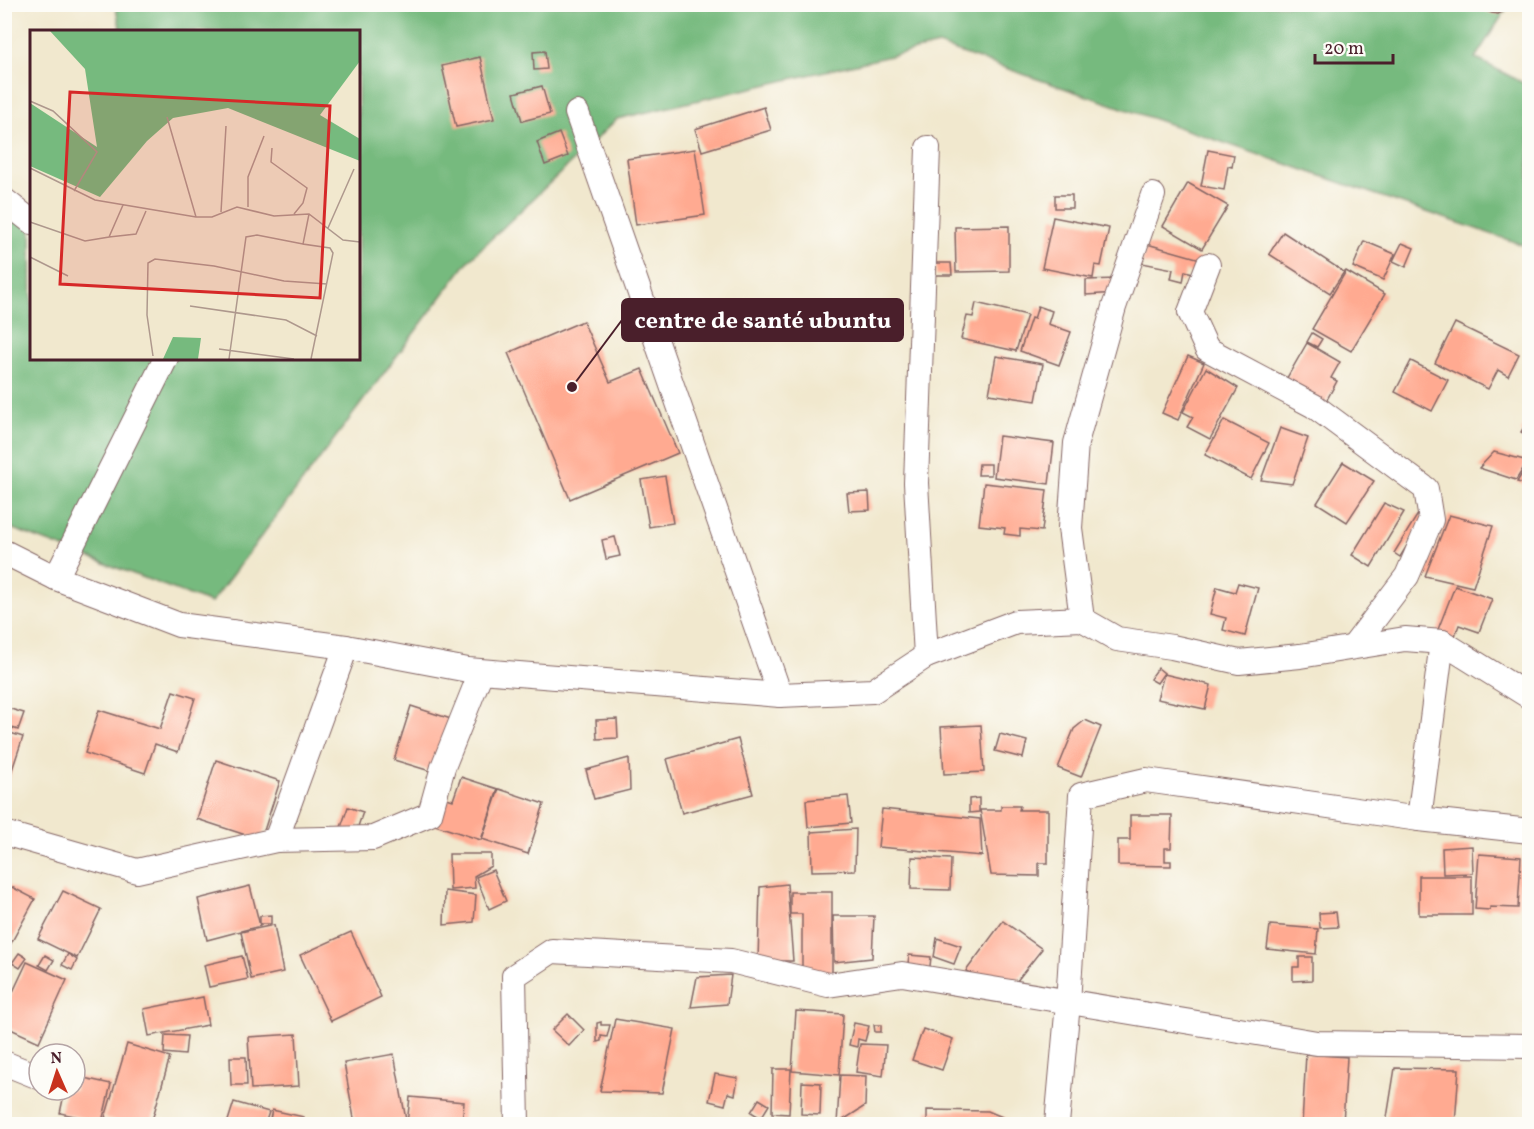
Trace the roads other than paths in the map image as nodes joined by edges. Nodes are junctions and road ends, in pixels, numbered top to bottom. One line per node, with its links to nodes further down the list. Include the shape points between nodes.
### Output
1 (577, 113): 16 (street)
2 (928, 147): 14 (street, via 916,483)
3 (1153, 195): 10 (street, via 1114,307 1076,443 1070,528)
4 (4, 200): 5 (street)
5 (30, 220)
6 (1208, 266): 12 (street, via 1190,312 1207,349 1314,406 1426,489 1431,520 1407,576)
7 (165, 360): 9 (street)
8 (4, 552): 9 (street)
9 (56, 578): 13 (street, via 179,625)
10 (1082, 619): 12 (street, via 1117,639 1239,662); 14 (street, via 1016,621)
11 (1442, 642): 12 (street, via 1405,639); 17 (street); 18 (street)
12 (1354, 646)
13 (346, 647): 15 (street); 21 (street)
14 (926, 656): 16 (street, via 873,691)
15 (481, 672): 16 (street); 21 (street, via 430,814 373,838)
16 (780, 695)
17 (1530, 697)
18 (1419, 819): 19 (street); 22 (street, via 1146,780 1081,795)
19 (1530, 831)
20 (4, 833): 21 (street, via 137,871)
21 (276, 840)
22 (1068, 1003): 23 (street, via 1317,1043); 26 (street, via 902,974 828,985 731,961 552,951 514,976); 27 (street)
23 (1530, 1046)
24 (4, 1063): 25 (street)
25 (27, 1072)
26 (517, 1125)
27 (1057, 1125)

